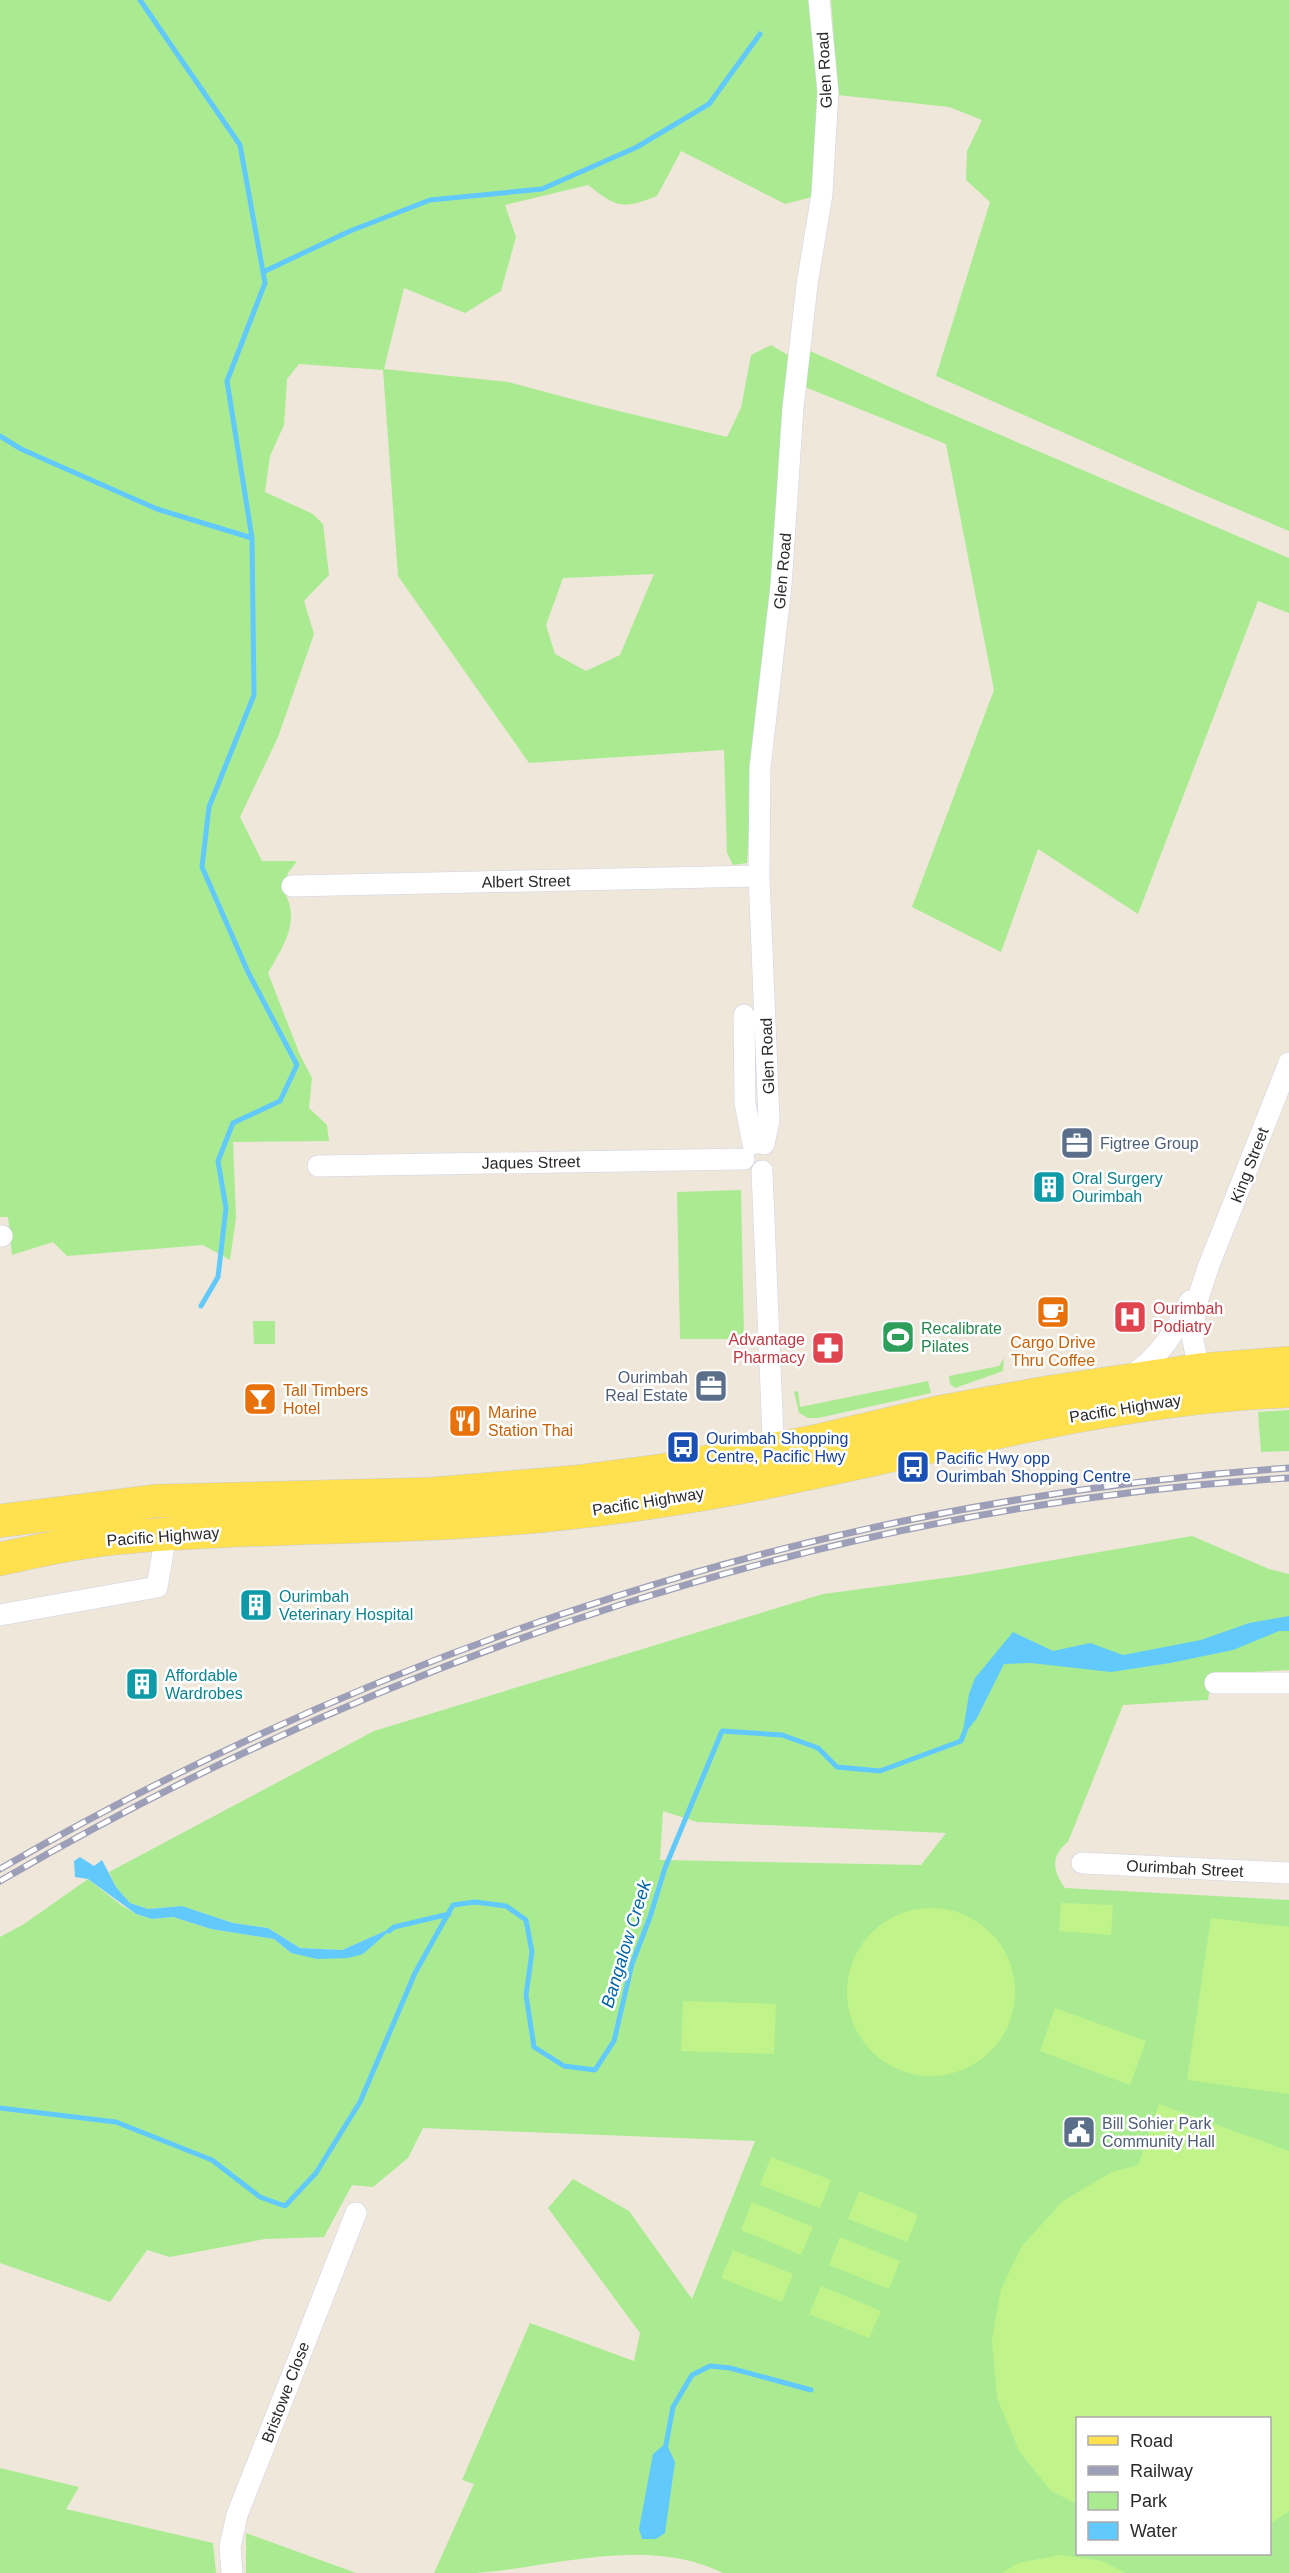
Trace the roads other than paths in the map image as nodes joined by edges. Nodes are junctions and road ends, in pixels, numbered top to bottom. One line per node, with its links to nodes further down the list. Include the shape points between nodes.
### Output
1 (819, 0): 2 (street, Glen Road, via 828,92 822,194 793,408 781,586 760,768)
2 (759, 876): 3 (street, Albert Street); 6 (street, Glen Road, via 769,1120)
3 (292, 886)
4 (744, 1015): 6 (street, via 745,1103)
5 (1289, 1064): 8 (street, King Street)
6 (754, 1149): 7 (street, Jaques Street); 13 (street, via 771,1149 773,1158 762,1171)
7 (318, 1166)
8 (1209, 1265): 10 (street, King Street, via 1193,1320); 11 (street, King Street, via 1167,1344)
9 (1289, 1364): 10 (main road, Pacific Highway)
10 (1199, 1370): 11 (main road, Pacific Highway)
11 (1125, 1380): 13 (main road, Pacific Highway, via 939,1412)
12 (1289, 1390): 13 (main road, Pacific Highway, via 1108,1409)
13 (775, 1464): 14 (main road, Pacific Highway, via 665,1470 502,1490 155,1501); 15 (main road, Pacific Highway, via 644,1503 520,1518)
14 (0, 1521)
15 (166, 1534): 16 (main road, Pacific Highway, via 65,1545); 17 (street, via 158,1587)
16 (0, 1559)
17 (0, 1615)
18 (1215, 1683): 19 (street)
19 (1289, 1683)
20 (1082, 1863): 21 (street, Ourimbah Street)
21 (1289, 1873)
22 (356, 2214): 23 (street, Bristowe Close, via 237,2515 230,2547)
23 (232, 2573)

